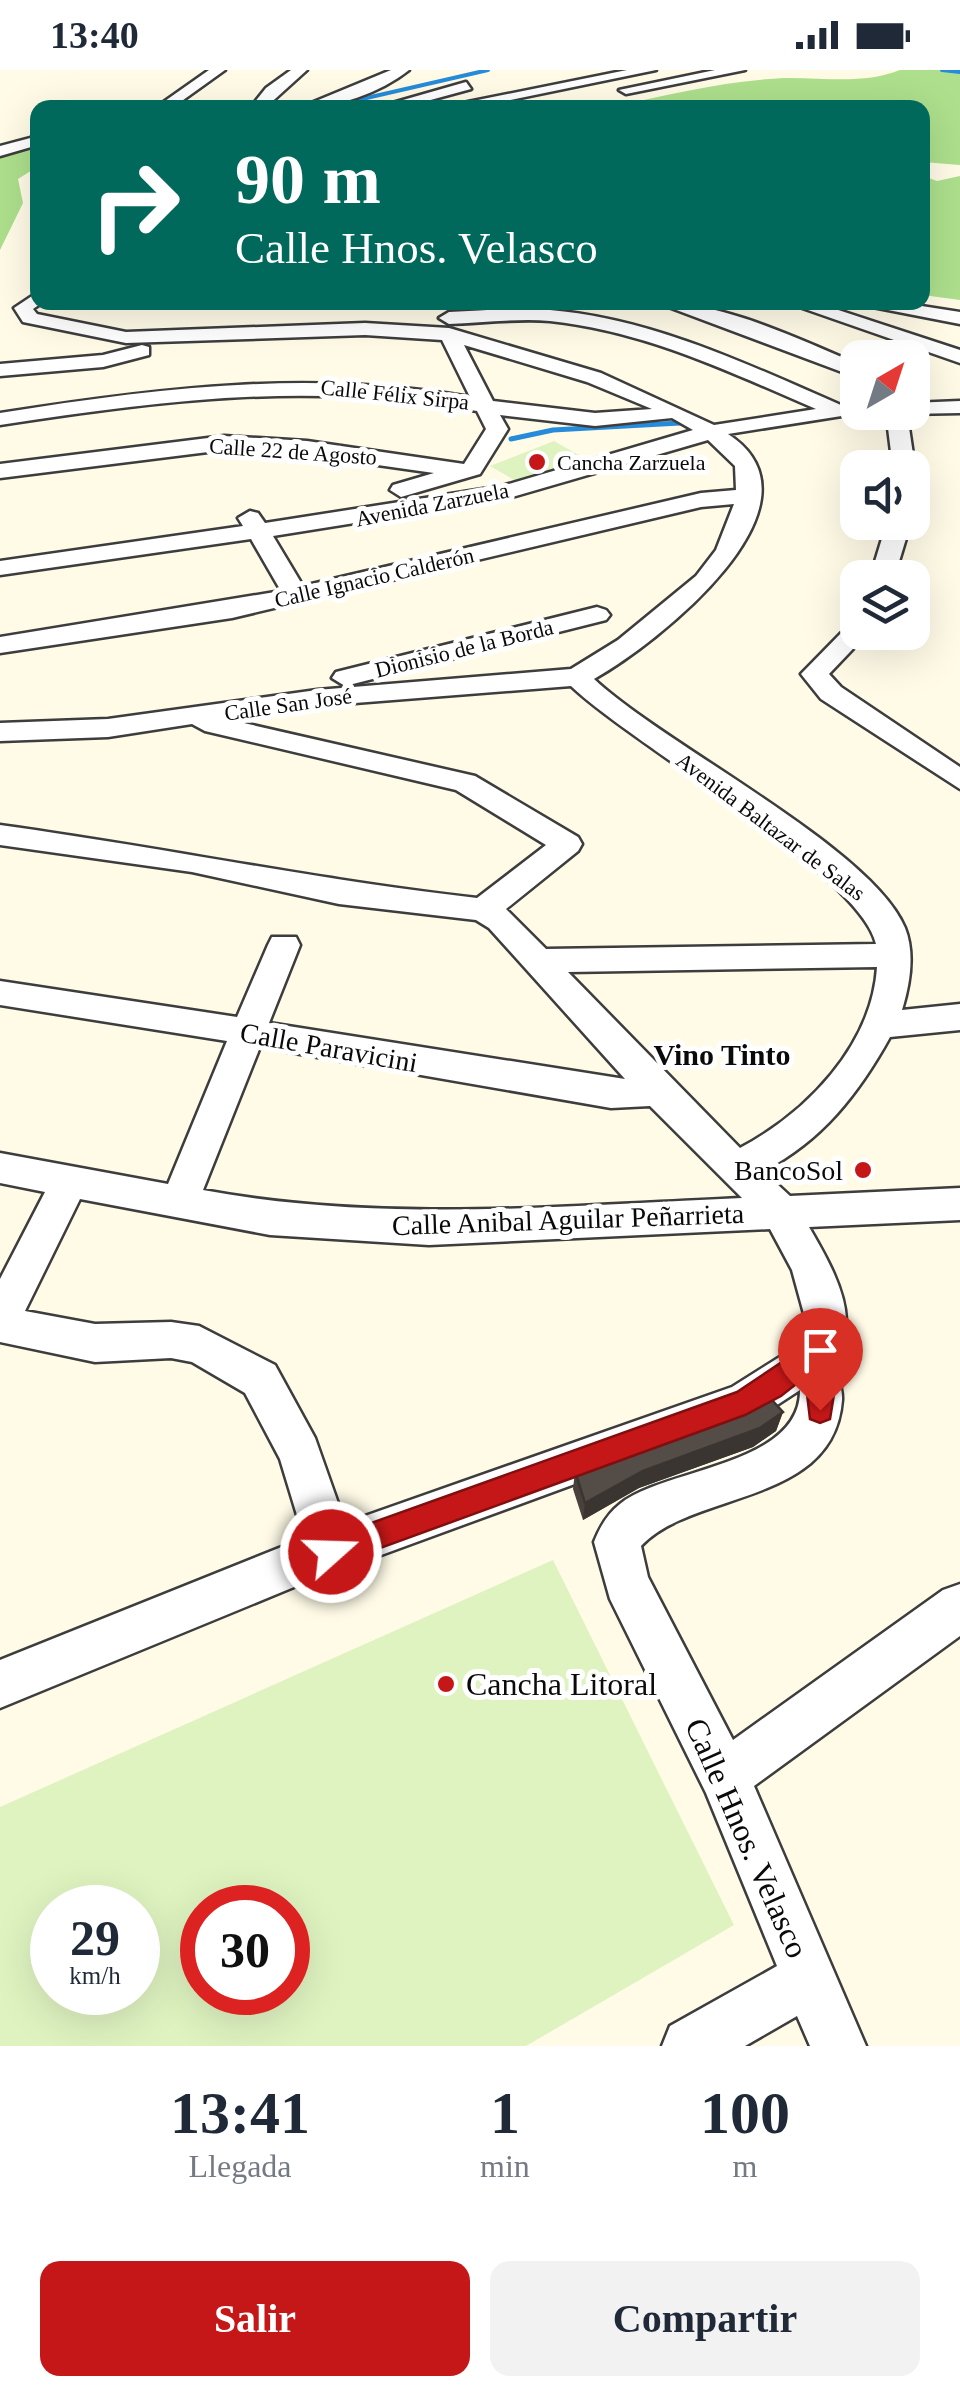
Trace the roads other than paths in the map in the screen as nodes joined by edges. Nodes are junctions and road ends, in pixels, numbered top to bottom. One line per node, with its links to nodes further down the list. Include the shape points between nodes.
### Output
1 (218, 70): 8 (street)
2 (300, 70): 9 (street)
3 (402, 70): 10 (street)
4 (649, 70): 12 (street)
5 (738, 70): 7 (street)
6 (478, 83): 11 (street)
7 (599, 97)
8 (174, 100)
9 (263, 100)
10 (330, 100)
11 (413, 100)
12 (488, 100)
13 (30, 142): 14 (street)
14 (0, 151)
15 (30, 303): 21 (street, via 23,308 42,322 113,340)
16 (689, 310): 23 (street)
17 (818, 310): 22 (street)
18 (908, 310): 19 (street)
19 (960, 318)
20 (449, 326): 21 (street); 25 (street); 26 (street, via 548,315 616,325); 30 (street, via 599,378)
21 (162, 341): 24 (street, via 117,358)
22 (960, 357)
23 (840, 364)
24 (2, 366)
25 (485, 404): 29 (street, Calle Félix Sirpa, via 303,386); 30 (street, Calle Félix Sirpa); 33 (street, Avenida Zarzuela, via 497,429)
26 (840, 406)
27 (954, 406): 31 (street)
28 (840, 409): 30 (street, Avenida Zarzuela)
29 (0, 419)
30 (690, 423): 34 (street, Avenida Zarzuela); 35 (street, via 727,443 748,468)
31 (960, 431)
32 (0, 471): 33 (street, Calle 22 de Agosto, via 224,443)
33 (466, 472): 34 (street, Calle 22 de Agosto); 36 (street, Avenida Zarzuela)
34 (504, 492): 36 (street, Avenida Zarzuela, via 378,516)
35 (746, 496): 39 (street, Calle Ignacio Calderón, via 702,500); 43 (street, via 731,546 714,573)
36 (252, 525): 37 (street, Avenida Zarzuela); 38 (street, Avenida Zarzuela); 39 (street)
37 (0, 554)
38 (0, 568)
39 (296, 594): 41 (street, Calle Ignacio Calderón, via 178,620)
40 (597, 615): 44 (street, Dionisio de la Borda, via 350,676 288,694)
41 (0, 645)
42 (840, 648): 47 (street, via 814,674)
43 (577, 677): 44 (street, Calle San José); 51 (street, Avenida Baltazar de Salas, via 626,721 759,811 863,893 889,926)
44 (276, 704): 45 (street, Calle San José)
45 (195, 718): 46 (street, Calle San José); 49 (street, via 465,783 567,844)
46 (0, 732)
47 (960, 780)
48 (0, 835): 49 (street, via 192,862 339,893)
49 (483, 910): 52 (street)
50 (284, 945): 56 (street)
51 (894, 956): 52 (street); 55 (street, Avenida Baltazar de Salas)
52 (538, 961): 57 (street)
53 (0, 993): 56 (street, Calle Paravicini)
54 (960, 1017): 55 (street)
55 (880, 1025): 59 (street, Avenida Baltazar de Salas, via 840,1092 776,1146)
56 (247, 1032): 57 (street, Calle Paravicini, via 611,1094); 61 (street)
57 (658, 1092): 59 (street)
58 (0, 1168): 60 (street, Calle Anibal Aguilar Peñarrieta)
59 (731, 1168): 63 (street)
60 (70, 1181): 61 (street, Calle Anibal Aguilar Peñarrieta); 64 (street)
61 (180, 1202): 63 (street, Calle Anibal Aguilar Peñarrieta, via 270,1218 429,1228)
62 (960, 1204): 63 (street, Calle Anibal Aguilar Peñarrieta)
63 (780, 1211): 65 (street, via 822,1294 826,1321)
64 (0, 1322): 66 (street, via 95,1343 198,1345 260,1379 300,1453)
65 (812, 1354): 66 (street, via 745,1402); 69 (street, Calle Hnos. Velasco, via 822,1388 820,1410 804,1436 781,1457 720,1488 637,1516 617,1542 626,1583)
66 (331, 1552): 68 (street)
67 (956, 1619): 69 (street)
68 (0, 1684)
69 (724, 1776): 70 (street, Calle Hnos. Velasco)
70 (810, 1978): 71 (street); 72 (street, Calle Hnos. Velasco)
71 (690, 2046)
72 (838, 2046)

